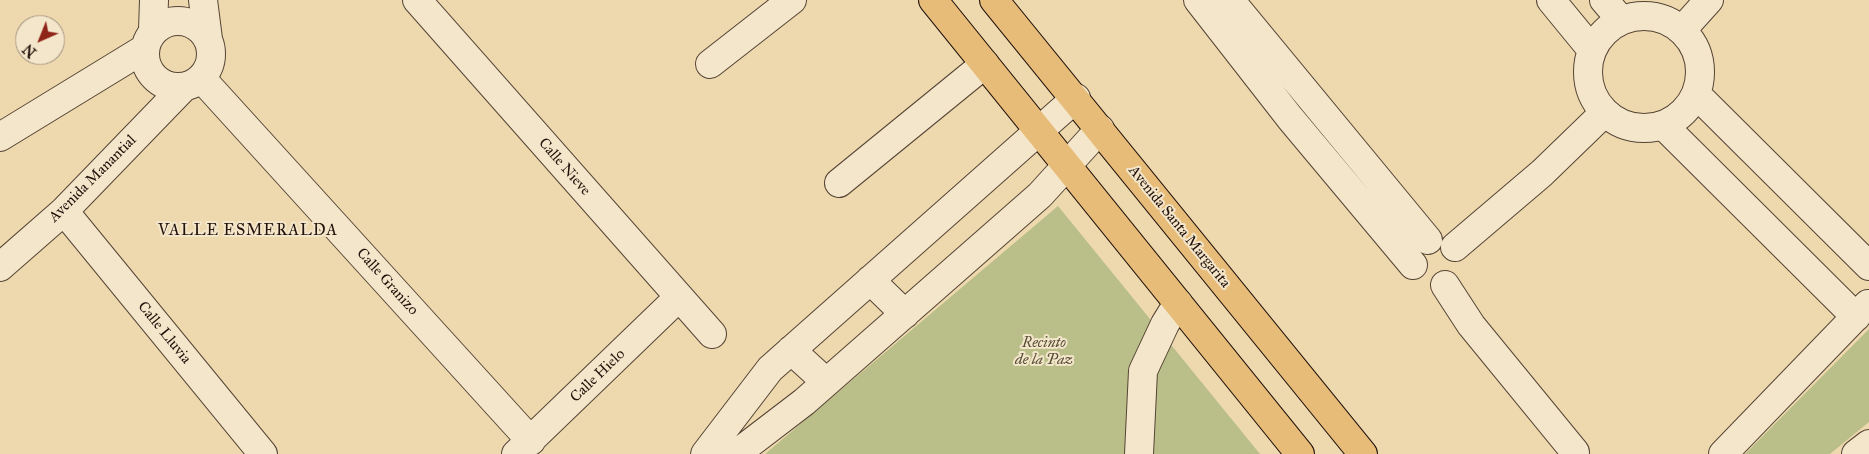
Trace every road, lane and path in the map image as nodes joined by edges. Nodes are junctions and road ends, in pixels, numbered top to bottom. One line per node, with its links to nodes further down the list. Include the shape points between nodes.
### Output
1 (154, 0): 14 (street)
2 (203, 0): 13 (street)
3 (417, 0): 36 (street, Calle Nieve)
4 (792, 0): 16 (street)
5 (933, 0): 17 (main road)
6 (994, 0): 20 (main road, Avenida Santa Margarita)
7 (1198, 0): 31 (street, via 1290,118)
8 (1230, 0): 29 (street)
9 (1550, 0): 15 (street)
10 (1709, 0): 12 (street)
11 (1612, 10): 12 (street, via 1664,18); 15 (street)
12 (1682, 30): 19 (street, via 1696,49 1701,72)
13 (208, 38): 14 (street, via 193,24 172,21); 18 (street, via 212,60)
14 (148, 40): 18 (street, via 148,70 162,85); 25 (street)
15 (1592, 50): 21 (street, via 1587,72 1592,94)
16 (710, 64)
17 (985, 64): 24 (main road); 27 (street)
18 (193, 83): 28 (street, Avenida Manantial); 44 (street, Calle Granizo)
19 (1697, 95): 22 (street, via 1683,114); 32 (street)
20 (1076, 98): 23 (main road, Avenida Santa Margarita); 24 (street)
21 (1604, 112): 22 (street, via 1622,124 1643,129); 30 (street, via 1542,173)
22 (1664, 126): 38 (street)
23 (1100, 129): 26 (street); 51 (main road, Avenida Santa Margarita)
24 (1038, 130): 26 (main road); 34 (street)
25 (0, 137)
26 (1066, 165): 37 (main road); 39 (street, via 1040,195)
27 (840, 182)
28 (64, 211): 33 (street, Avenida Manantial); 46 (street, Calle Lluvia)
29 (1428, 240): 30 (street, via 1442,239); 31 (street, via 1419,246)
30 (1455, 247): 35 (street, via 1460,257 1460,269)
31 (1413, 265): 35 (street, via 1416,275 1424,283 1434,287)
32 (1869, 266)
33 (0, 267)
34 (870, 280): 39 (street); 41 (street)
35 (1446, 285): 45 (street, via 1471,325)
36 (679, 297): 40 (street, Calle Nieve); 44 (street, Calle Hielo)
37 (1178, 303): 49 (street, via 1143,371); 50 (main road)
38 (1862, 310): 52 (street)
39 (905, 314): 42 (street)
40 (712, 334)
41 (791, 350): 42 (street); 47 (street, via 770,369)
42 (826, 382): 48 (street)
43 (1869, 444): 53 (street)
44 (523, 448)
45 (1575, 452)
46 (264, 454)
47 (705, 454)
48 (736, 454)
49 (1138, 454)
50 (1300, 454)
51 (1364, 454)
52 (1723, 454)
53 (1856, 454)

